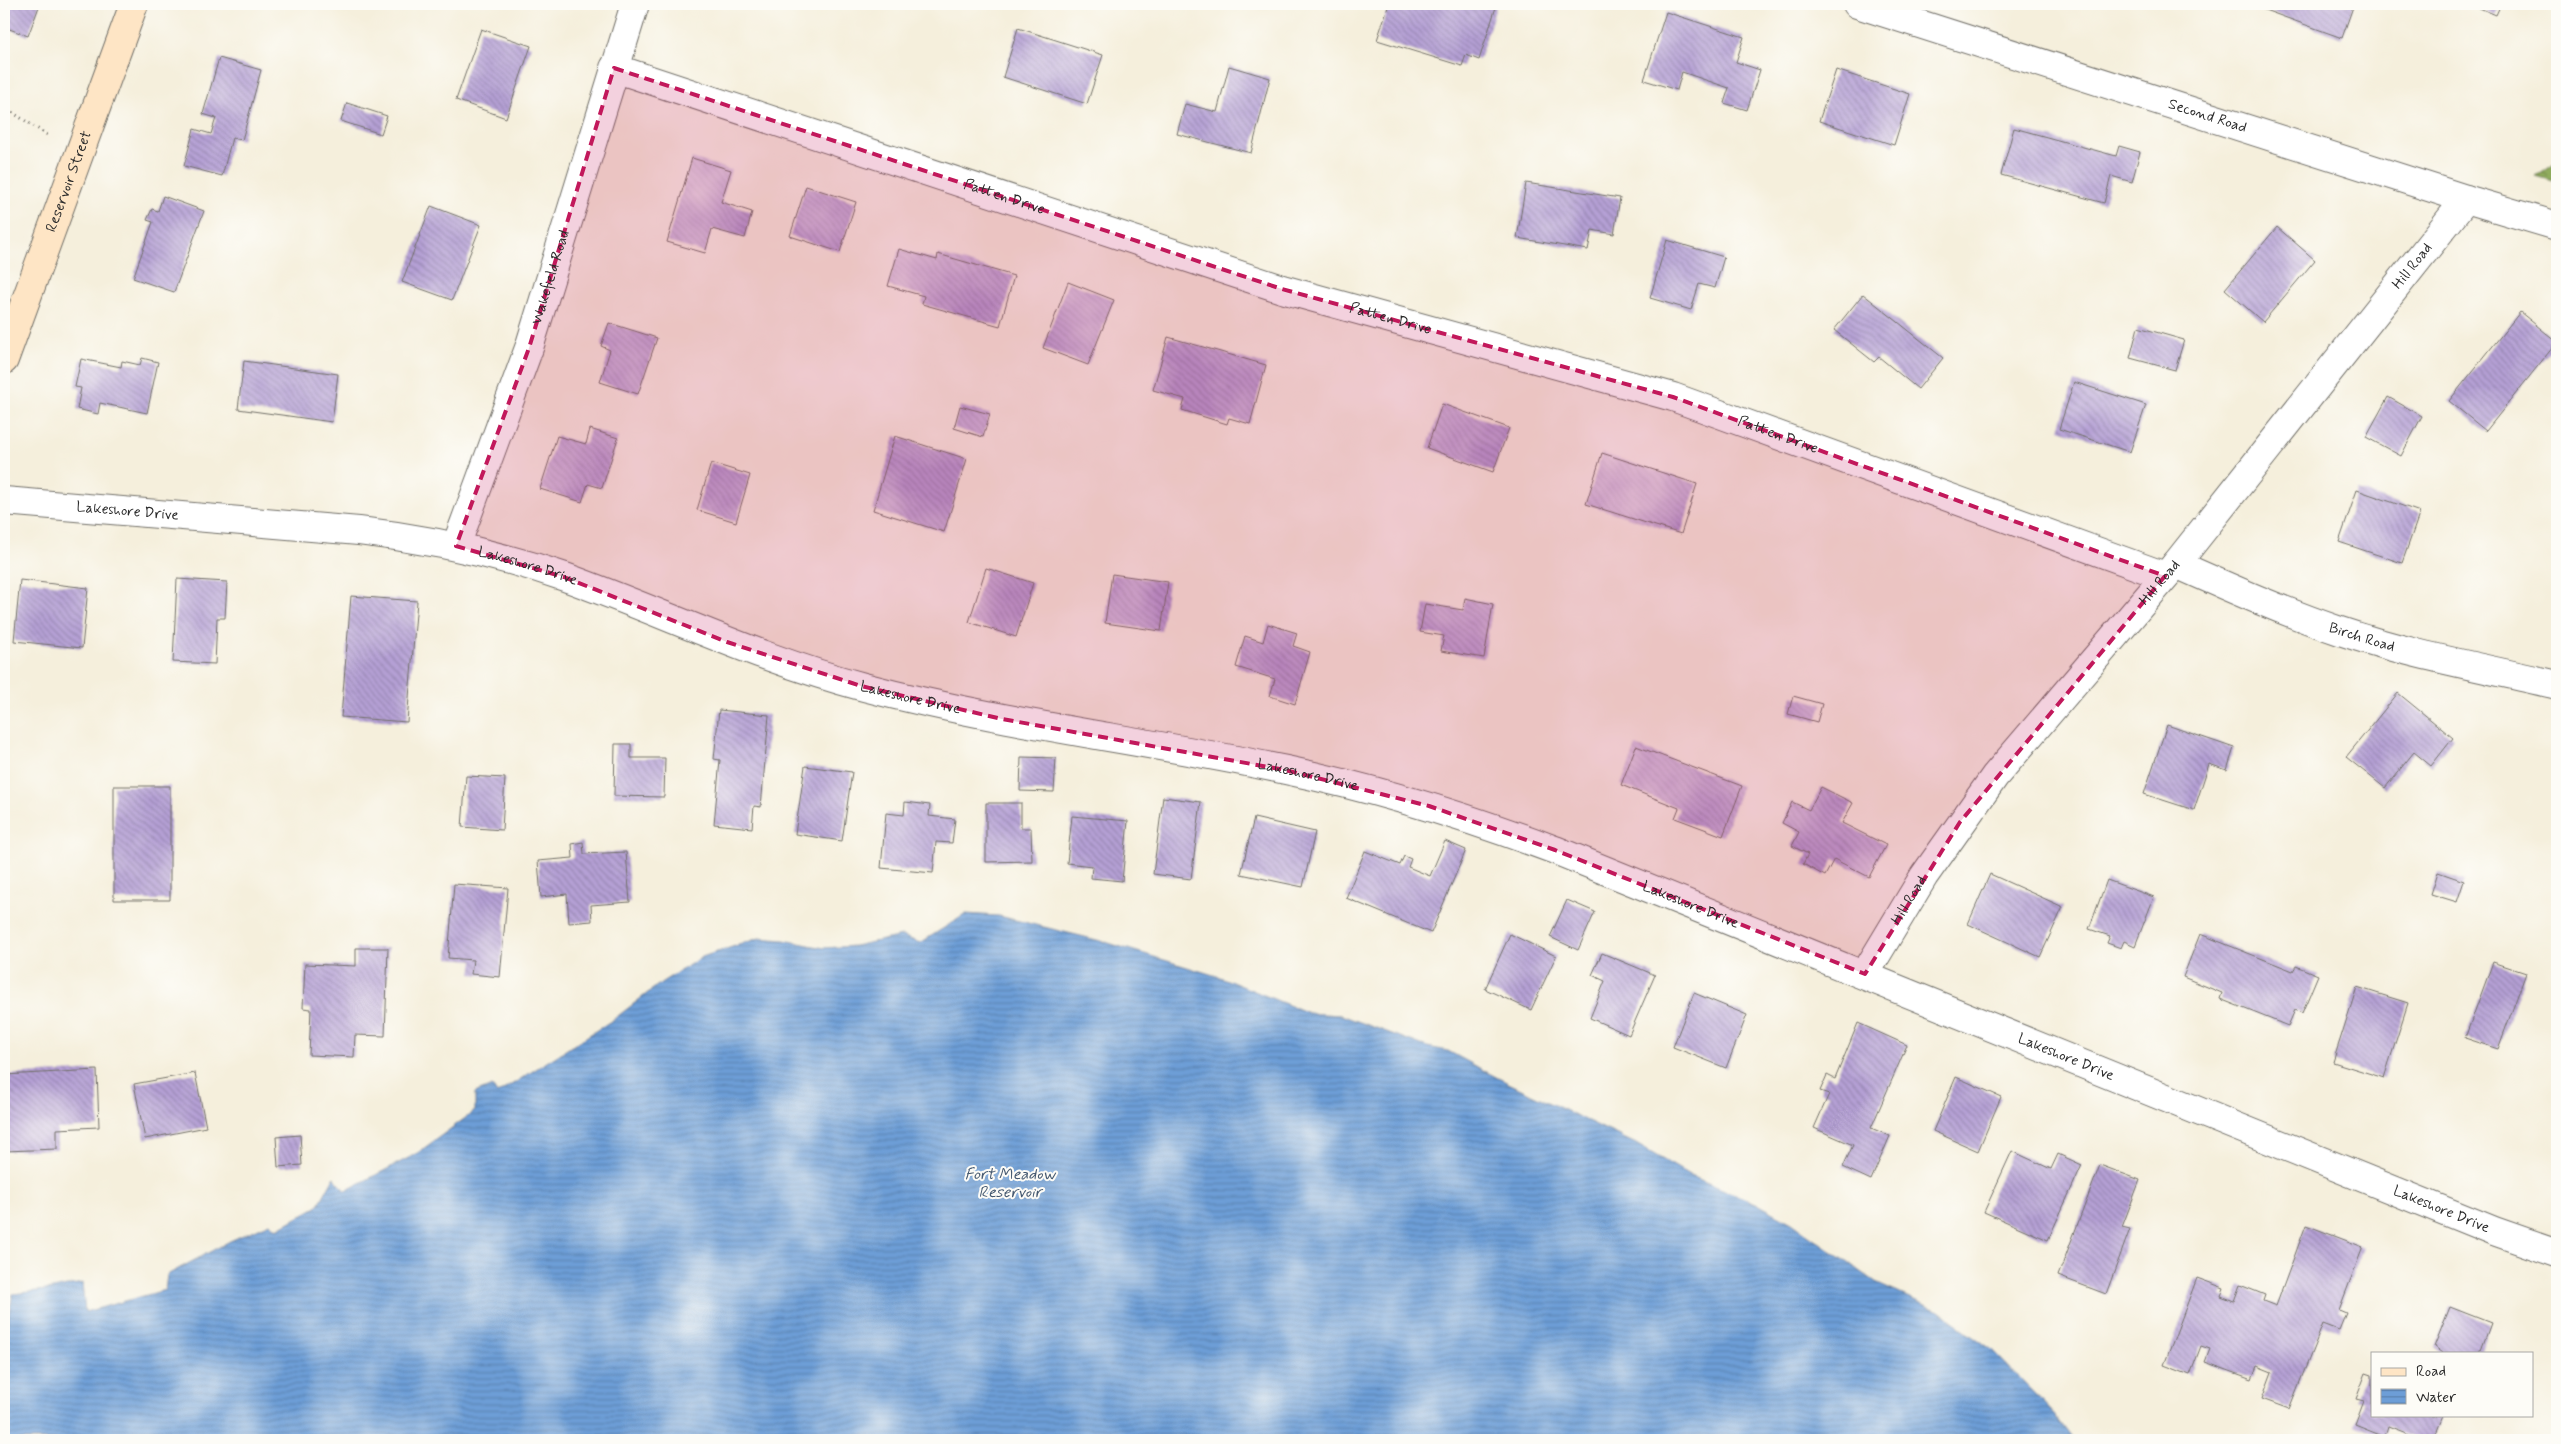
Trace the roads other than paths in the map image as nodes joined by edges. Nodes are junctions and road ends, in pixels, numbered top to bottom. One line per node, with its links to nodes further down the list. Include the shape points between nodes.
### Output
1 (134, 4): 7 (street, Reservoir Street)
2 (634, 4): 4 (street, Wakefield Road)
3 (1857, 4): 5 (street, Second Road)
4 (614, 68): 9 (street, Wakefield Road, via 528,348); 10 (street, Patten Drive, via 1282,289 1673,397)
5 (2466, 199): 6 (street, Second Road); 10 (street, Hill Road)
6 (2557, 226)
7 (4, 360)
8 (4, 501): 9 (street, Lakeshore Drive, via 358,531)
9 (456, 546): 12 (street, Lakeshore Drive, via 564,577 727,642 861,686 1002,719 1285,770 1429,806 1555,850)
10 (2171, 570): 11 (street, Birch Road, via 2342,632); 12 (street, Hill Road, via 1995,776 1960,822)
11 (2557, 685)
12 (1865, 974): 13 (street, Lakeshore Drive)
13 (2557, 1254)

